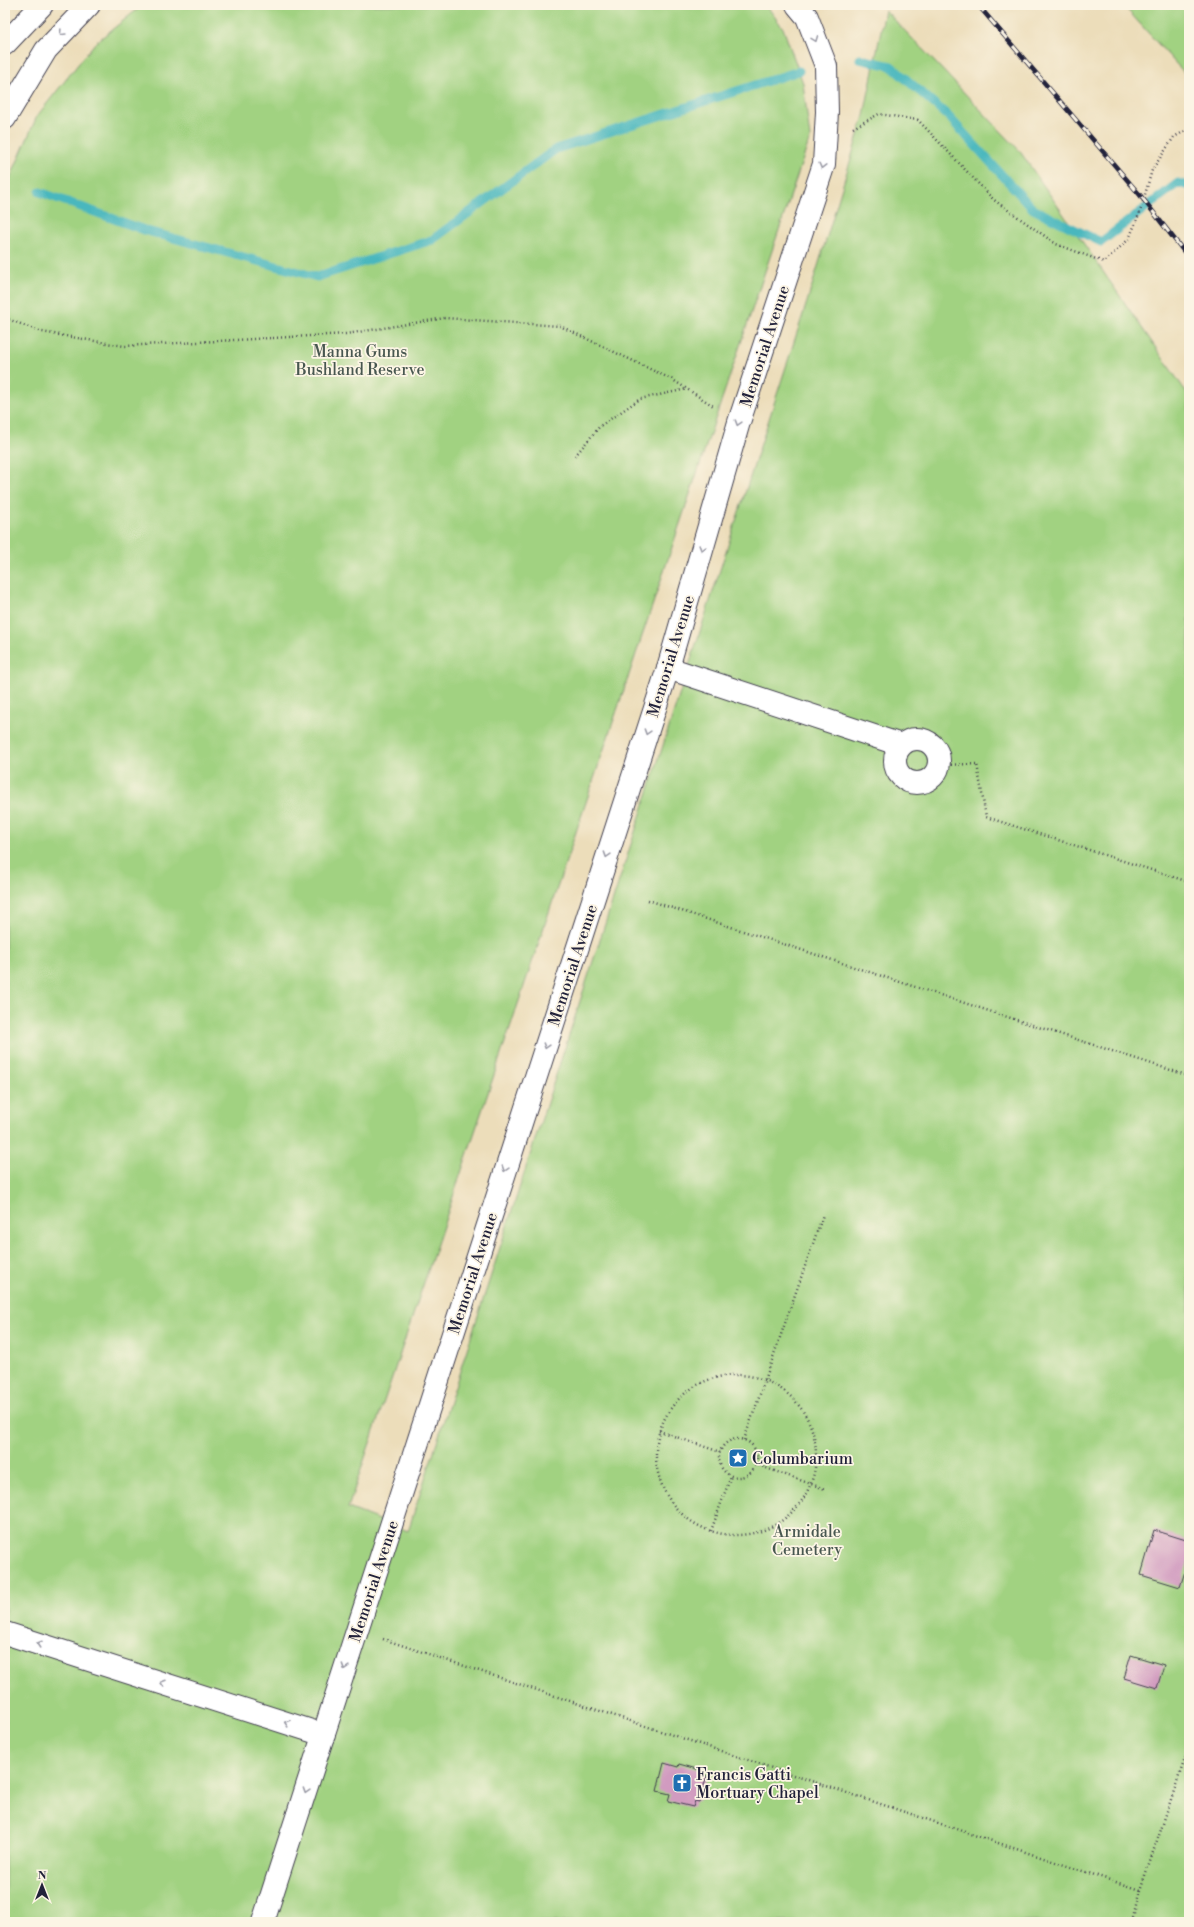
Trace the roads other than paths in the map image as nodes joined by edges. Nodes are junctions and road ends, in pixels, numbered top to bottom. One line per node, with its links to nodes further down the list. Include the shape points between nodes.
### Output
1 (42, 5): 4 (street)
2 (89, 5): 5 (street, one-way to 5, via 46,50)
3 (797, 5): 6 (street, Memorial Avenue, one-way to 6, via 807,17 826,66 824,164 739,422)
4 (5, 44)
5 (5, 118)
6 (668, 668): 7 (street); 9 (street, Memorial Avenue, one-way to 9)
7 (901, 745): 7 (street, via 894,761 905,780 912,783 932,778 939,765 937,750 926,740 919,738)
8 (5, 1633): 9 (street, one-way to 8)
9 (324, 1735): 10 (street, Memorial Avenue, one-way to 10)
10 (263, 1922)

